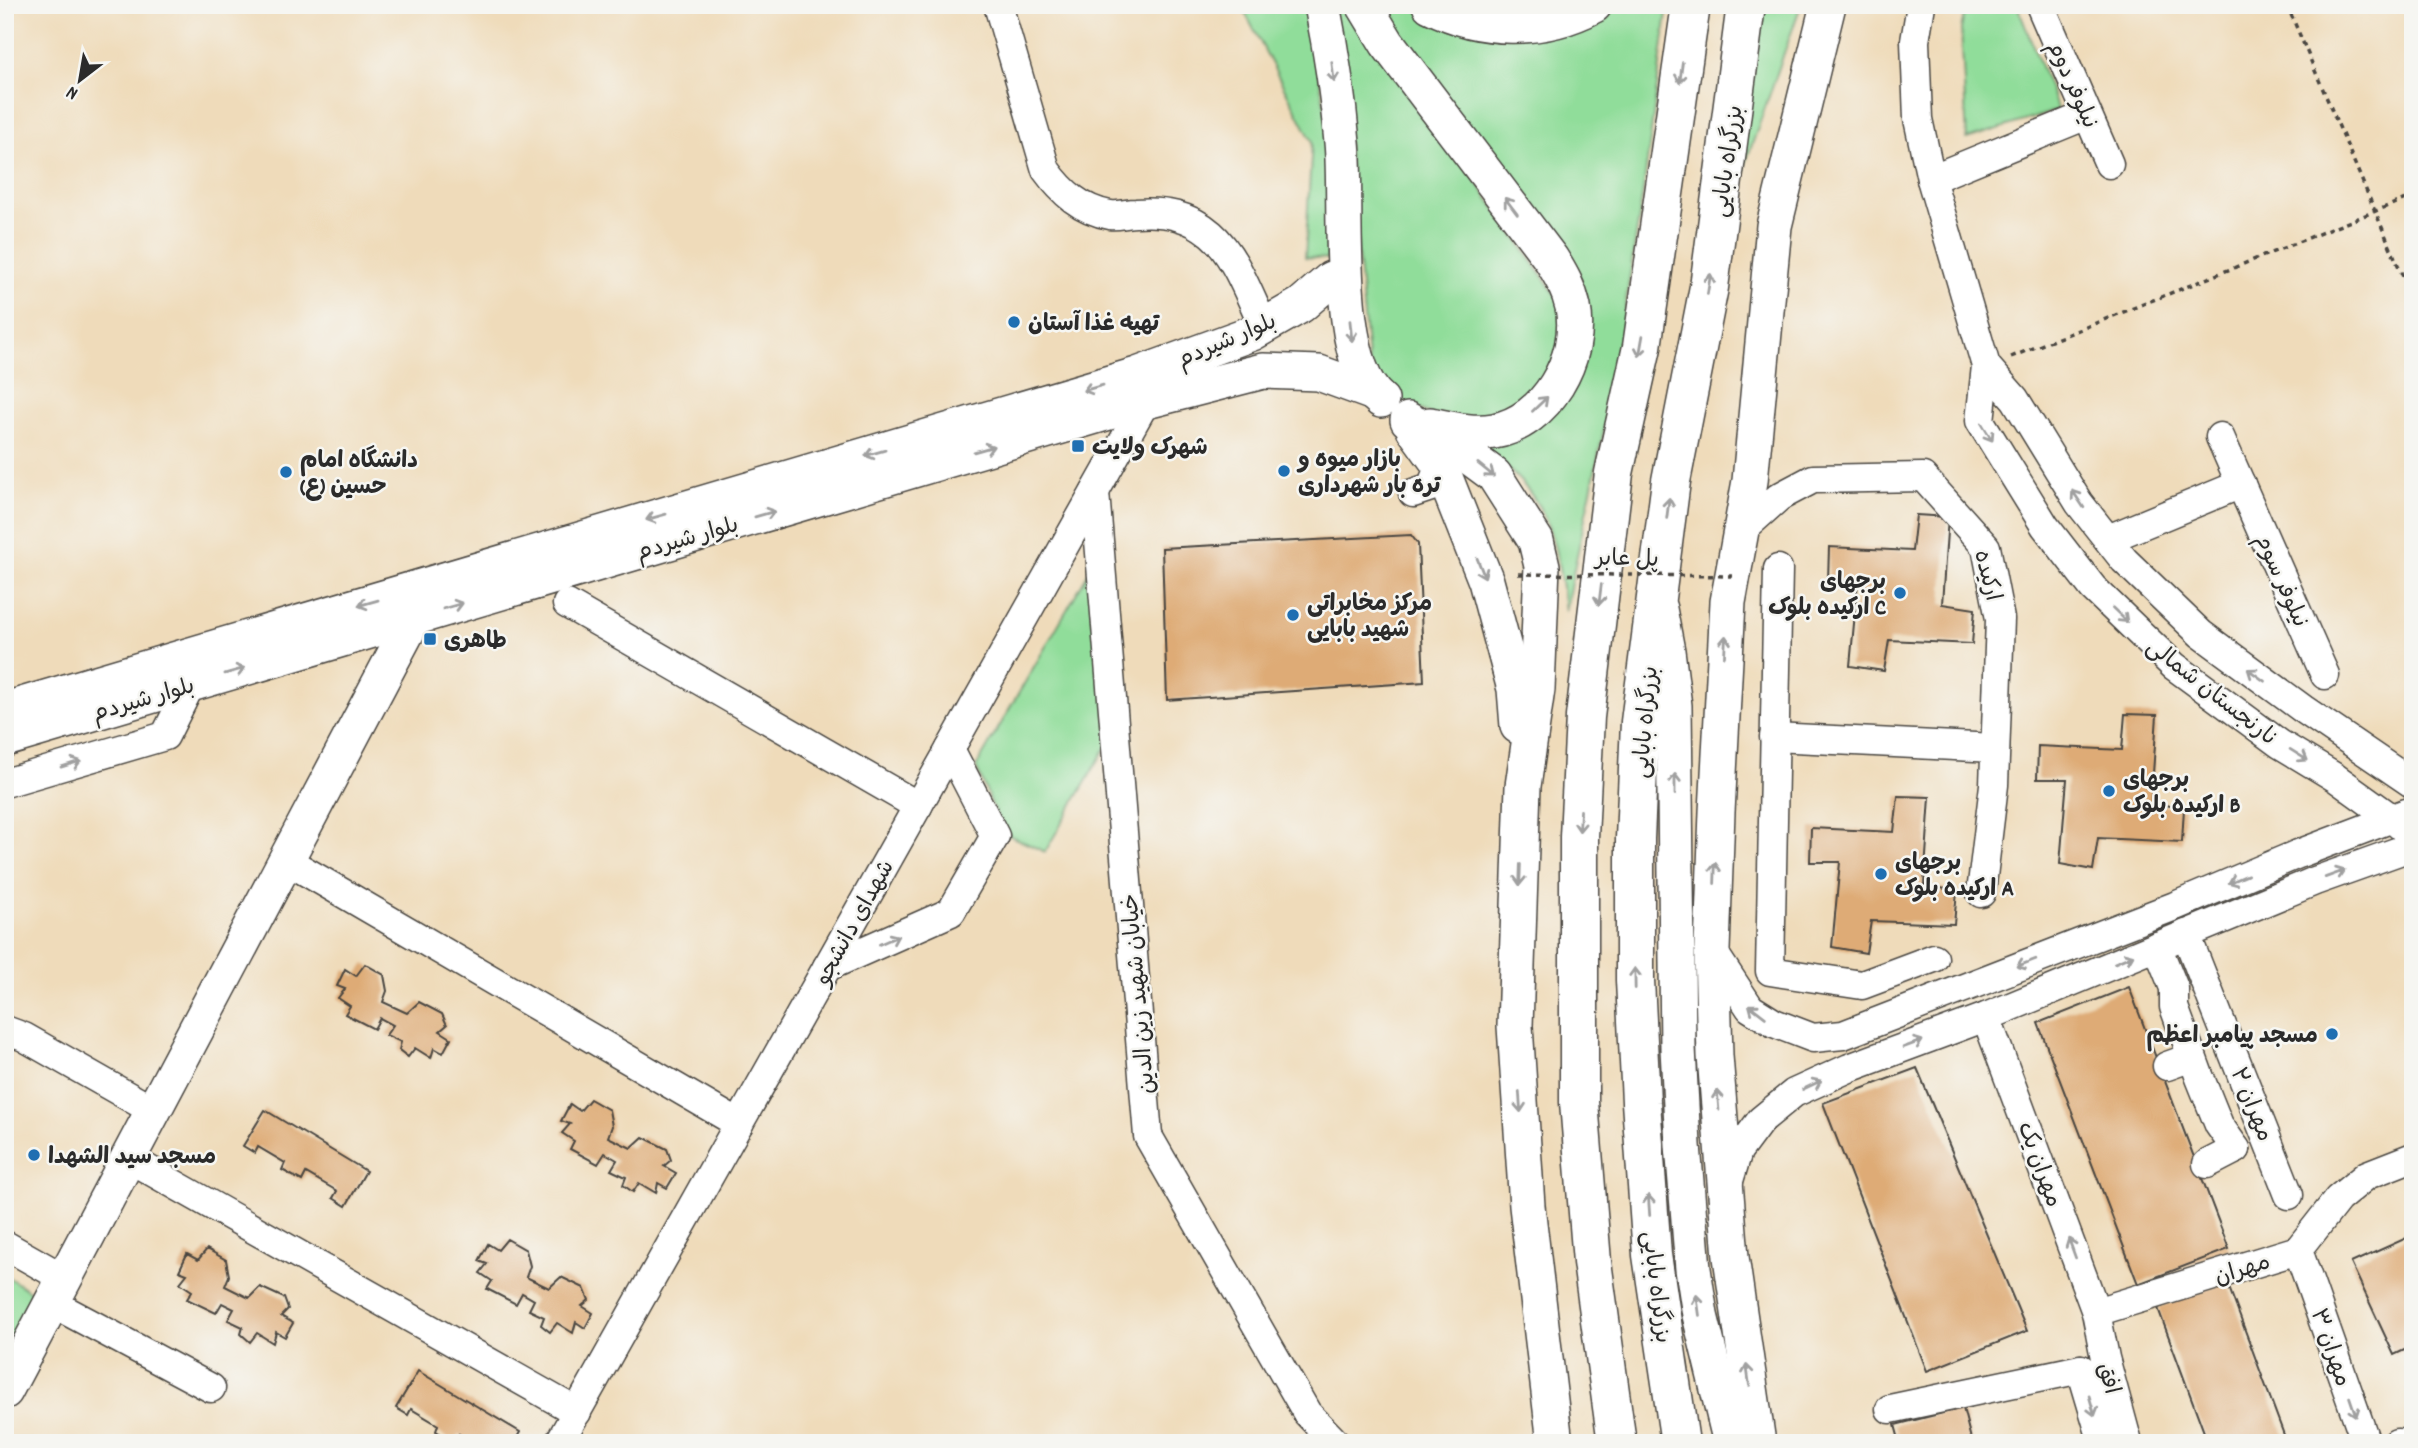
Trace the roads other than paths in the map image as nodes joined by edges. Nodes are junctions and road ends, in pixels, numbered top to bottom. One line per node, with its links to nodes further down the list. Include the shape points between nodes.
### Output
1 (998, 5): 15 (street, via 1045,170 1060,189 1080,204 1111,215 1163,213 1190,219 1212,235 1230,257)
2 (1322, 5): 14 (main road, one-way to 14, via 1342,144)
3 (1364, 5): 20 (main road, one-way to 3, via 1474,432 1521,422 1546,399 1565,370 1574,342 1574,310 1551,259 1387,43)
4 (1430, 5): 5 (main road, via 1494,26 1541,23)
5 (1594, 5)
6 (1691, 5): 80 (highway, one-way to 80, via 1642,347 1614,473 1585,717 1579,837 1579,1102 1592,1262)
7 (1746, 5): 30 (highway, بزرگراه بابایی, one-way to 7, via 1671,481 1709,287)
8 (1828, 5): 26 (main road, via 1774,226)
9 (1921, 5): 13 (street, نارنجستان شمالی, via 1915,41 1918,119)
10 (2040, 5): 11 (street, نیلوفر دوم)
11 (2087, 115): 12 (street, نیلوفر دوم); 13 (street)
12 (2109, 164)
13 (1931, 179): 16 (street, نارنجستان شمالی)
14 (1337, 271): 15 (main road, بلوار شیردم, via 1301,305); 19 (main road, one-way to 19, via 1353,349)
15 (1258, 329): 17 (main road, via 1269,361); 18 (main road, بلوار شیردم)
16 (1986, 366): 27 (street, نارنجستان شمالی, one-way to 16, via 2079,503 2015,399); 29 (street, نارنجستان شمالی, one-way to 29, via 1980,421 2045,526)
17 (1260, 380): 18 (main road, بلوار شیردم); 19 (main road, بلوار شیردم, via 1320,373)
18 (1142, 388): 24 (street, شهدای دانشجو); 31 (main road, بلوار شیردم)
19 (1371, 392): 20 (main road)
20 (1408, 420): 22 (main road); 42 (main road, one-way to 42, via 1494,475 1536,541 1542,566 1537,689)
21 (2220, 437): 23 (street, نیلوفر سوم)
22 (1440, 465): 25 (street, via 1432,487); 42 (main road, one-way to 42, via 1486,581 1515,689)
23 (2241, 484): 27 (street); 33 (street, نیلوفر سوم)
24 (1095, 492): 39 (street, شهدای دانشجو); 77 (street, خیابان شهید زین الدین, via 1148,1136 1307,1413)
25 (1413, 493)
26 (1742, 530): 38 (street, ارکیده, via 1779,497 1813,479 1923,477 1986,547 2000,619); 51 (main road, one-way to 26, via 1728,602)
27 (2116, 550): 29 (street); 41 (street, نارنجستان شمالی, one-way to 27, via 2201,634)
28 (1778, 569): 36 (street)
29 (2093, 588): 44 (street, نارنجستان شمالی, one-way to 44, via 2174,667 2280,744)
30 (1657, 601): 81 (highway, بزرگراه بابایی, one-way to 30, via 1652,1255 1635,981 1640,722); 82 (main road, one-way to 30, via 1700,1315 1689,1220 1678,1048 1674,706)
31 (411, 604): 34 (main road, بلوار شیردم, one-way to 31); 35 (main road, بلوار شیردم, one-way to 35); 46 (main road)
32 (567, 604): 43 (street)
33 (2325, 675)
34 (191, 684): 37 (main road, بلوار شیردم); 40 (street, one-way to 34, via 165,736)
35 (5, 710)
36 (1774, 737): 38 (street); 52 (street, via 1770,971 1862,985)
37 (5, 738)
38 (1995, 748): 47 (street, ارکیده)
39 (950, 749): 43 (street, شهدای دانشجو); 53 (street, one-way to 39, via 951,912 995,836)
40 (5, 783)
41 (2413, 784)
42 (1523, 786): 70 (main road, one-way to 70, via 1515,1026 1527,1206)
43 (918, 806): 53 (street, شهدای دانشجو)
44 (2406, 822): 50 (street, one-way to 50, via 2298,854)
45 (2413, 846): 48 (street, one-way to 45)
46 (286, 860): 59 (main road); 60 (street)
47 (1981, 893)
48 (2186, 934): 49 (street); 65 (street, مهران ۲)
49 (2157, 946): 54 (street, one-way to 49); 63 (street, via 2174,988 2174,1007 2192,1069 2236,1149)
50 (2066, 948): 54 (street); 57 (street, one-way to 57)
51 (1712, 950): 57 (street, one-way to 51, via 1813,1038 1750,1008); 64 (main road, one-way to 51)
52 (1934, 958)
53 (827, 967): 60 (street, شهدای دانشجو)
54 (2077, 979): 55 (street)
55 (1986, 1017): 58 (street, one-way to 55); 69 (street, مهران یک, one-way to 55)
56 (5, 1030): 59 (street)
57 (1843, 1035): 58 (street)
58 (1849, 1068): 64 (street, one-way to 58, via 1738,1150 1761,1120 1794,1093)
59 (154, 1111): 62 (main road)
60 (739, 1124): 75 (street, شهدای دانشجو)
61 (2413, 1157): 67 (street, مهران, via 2367,1175 2338,1199)
62 (128, 1158): 68 (main road); 75 (street)
63 (2207, 1164)
64 (1726, 1190): 83 (main road, one-way to 64)
65 (2289, 1195)
66 (5, 1245): 68 (street)
67 (2298, 1250): 69 (street, مهران); 86 (street, مهران ۳, one-way to 86)
68 (58, 1291): 72 (street); 73 (main road)
69 (2096, 1312): 71 (street); 85 (street, افق)
70 (1544, 1348): 78 (main road); 79 (main road)
71 (2081, 1368): 74 (street); 84 (street, افق, one-way to 84)
72 (211, 1388)
73 (5, 1391)
74 (1890, 1409)
75 (577, 1412): 76 (street, شهدای دانشجو)
76 (559, 1443)
77 (1336, 1443)
78 (1555, 1443)
79 (1574, 1443)
80 (1617, 1443)
81 (1680, 1443)
82 (1731, 1443)
83 (1758, 1443)
84 (2103, 1443)
85 (2128, 1443)
86 (2366, 1443)

